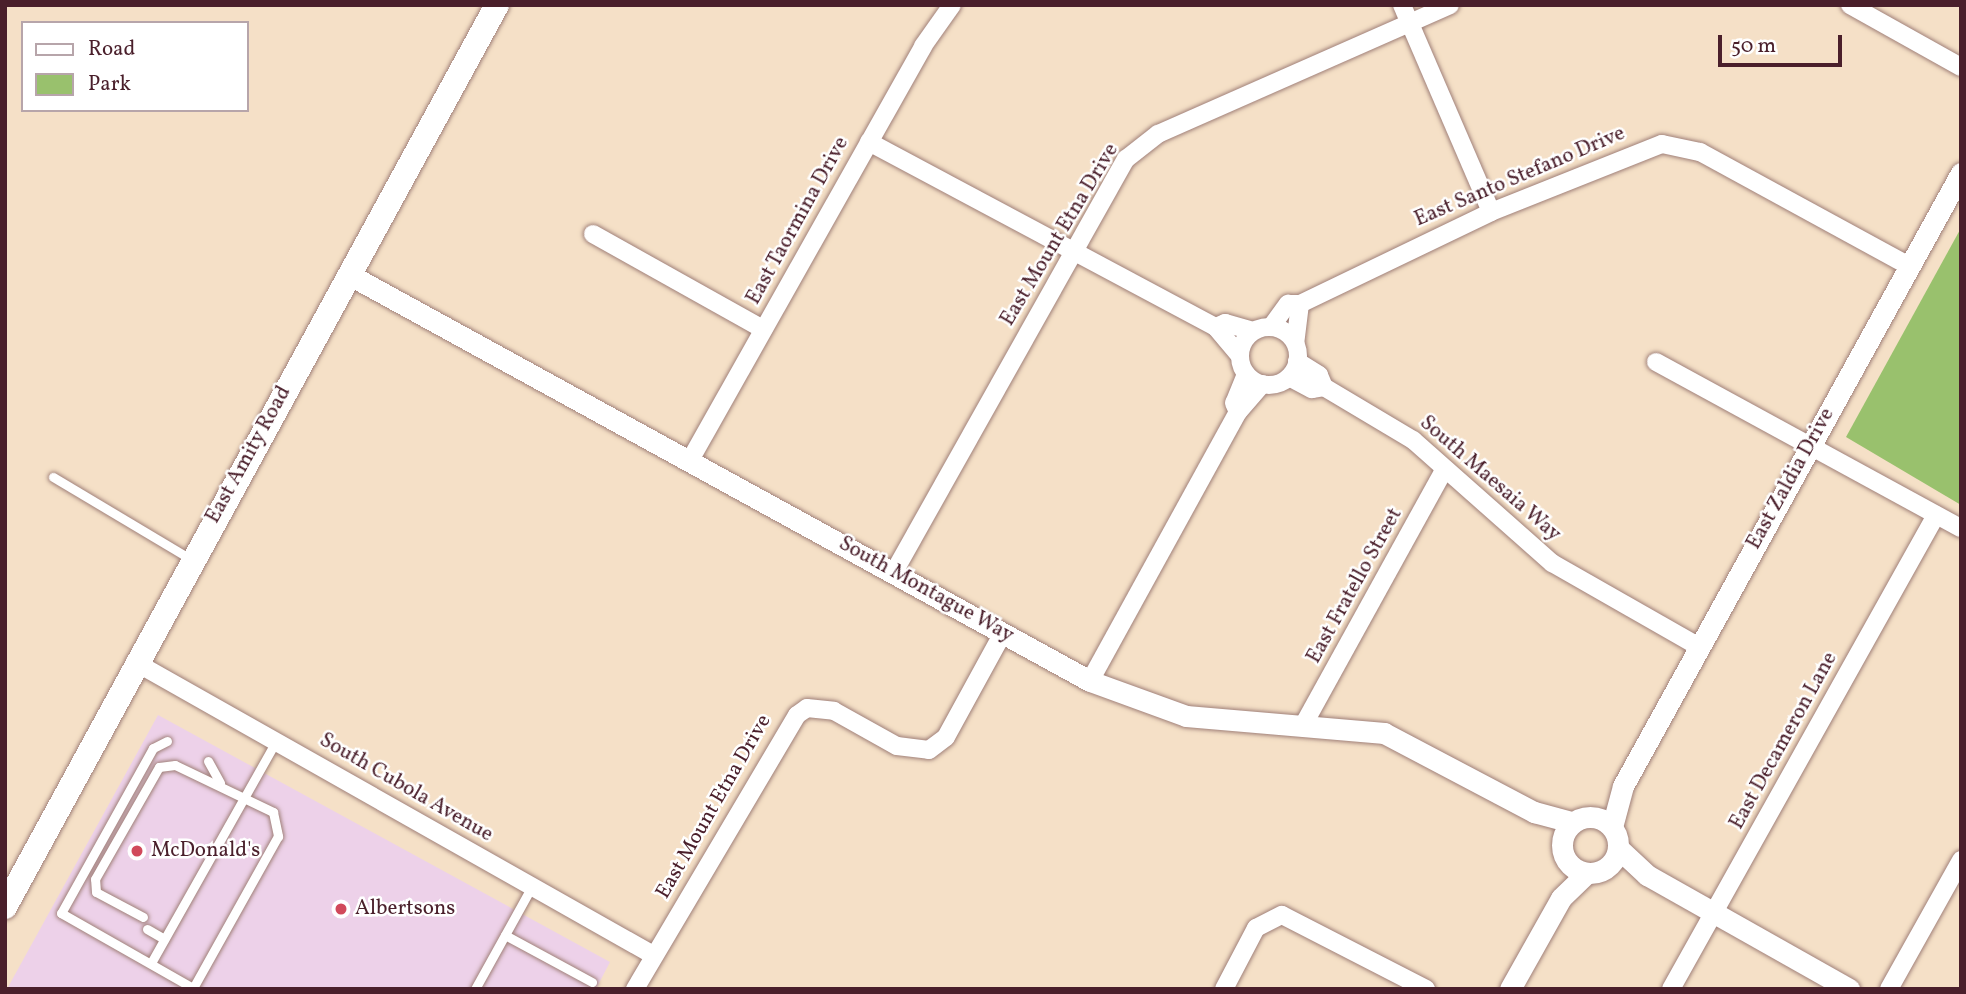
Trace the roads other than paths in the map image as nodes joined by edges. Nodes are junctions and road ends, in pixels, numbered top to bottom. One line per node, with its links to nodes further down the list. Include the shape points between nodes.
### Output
1 (497, 5): 14 (main road, East Amity Road)
2 (952, 5): 8 (street, East Taormina Drive)
3 (1402, 5): 6 (street)
4 (1450, 5): 6 (street, East Mount Etna Drive)
5 (1850, 5): 7 (street)
6 (1409, 23): 10 (street); 12 (street, East Mount Etna Drive, via 1149,141 1126,159)
7 (1961, 67)
8 (869, 142): 12 (street); 18 (street, East Taormina Drive)
9 (1961, 173): 13 (street, East Zaldia Drive)
10 (1491, 212): 13 (street, East Santo Stefano Drive, via 1633,152 1682,146); 15 (street, East Santo Stefano Drive)
11 (593, 234): 18 (street)
12 (1074, 252): 16 (street); 36 (street, East Mount Etna Drive)
13 (1909, 266): 29 (street, East Zaldia Drive)
14 (348, 274): 30 (street, South Montague Way); 35 (main road, East Amity Road)
15 (1300, 304): 17 (street, East Santo Stefano Drive, via 1288,304); 20 (street)
16 (1216, 327): 19 (street, via 1225,323); 21 (street)
17 (1271, 327): 19 (street); 20 (street)
18 (764, 330): 30 (street, East Taormina Drive)
19 (1253, 331): 21 (street)
20 (1295, 342): 22 (street)
21 (1240, 356): 24 (street)
22 (1297, 361): 25 (street); 27 (street, South Maesaia Way, via 1319,375)
23 (1656, 362): 29 (street)
24 (1246, 374): 26 (street); 28 (street, via 1234,403)
25 (1289, 377): 26 (street); 27 (street, South Maesaia Way, via 1312,389)
26 (1262, 384): 28 (street)
27 (1324, 387): 31 (street, South Maesaia Way, via 1402,432)
28 (1238, 412): 40 (street)
29 (1810, 446): 33 (street); 38 (street, East Zaldia Drive)
30 (689, 462): 36 (street, South Montague Way)
31 (1444, 470): 38 (street, South Maesaia Way, via 1552,563); 41 (street, East Fratello Street)
32 (54, 477): 35 (lane)
33 (1936, 515): 34 (street); 59 (street, East Decameron Lane)
34 (1961, 528)
35 (192, 560): 39 (main road, East Amity Road)
36 (894, 572): 37 (street, South Montague Way)
37 (1003, 633): 40 (street, South Montague Way); 64 (street, East Mount Etna Drive, via 946,737 929,750 897,746 834,711 807,708 797,715)
38 (1699, 647): 49 (street, East Zaldia Drive, via 1623,786)
39 (135, 662): 43 (street, South Cubola Avenue); 58 (main road, East Amity Road)
40 (1090, 681): 41 (street, South Montague Way, via 1186,716)
41 (1305, 722): 47 (street, South Montague Way, via 1403,740)
42 (167, 741): 65 (lane, via 153,748 61,913)
43 (276, 741): 46 (lane); 56 (street, South Cubola Avenue)
44 (208, 761): 45 (lane)
45 (220, 783): 46 (lane); 60 (lane, via 175,765 159,767 148,783 95,879 96,892)
46 (245, 796): 63 (lane); 67 (lane, via 273,812 278,836)
47 (1534, 812): 48 (street, South Montague Way); 50 (street, South Montague Way)
48 (1572, 822): 49 (street); 50 (street)
49 (1608, 830): 53 (street); 55 (street)
50 (1561, 841): 52 (street)
51 (1961, 860): 75 (street)
52 (1567, 863): 54 (street); 57 (street)
53 (1608, 867): 54 (street); 55 (street)
54 (1587, 873): 57 (street)
55 (1647, 875): 59 (street)
56 (532, 886): 62 (lane); 64 (street, South Cubola Avenue)
57 (1561, 898): 72 (street)
58 (5, 907)
59 (1713, 913): 73 (street, East Decameron Lane); 74 (street)
60 (143, 917)
61 (147, 929): 63 (lane)
62 (505, 935): 66 (lane); 68 (lane)
63 (164, 939): 65 (lane)
64 (653, 956): 69 (street, East Mount Etna Drive)
65 (150, 963): 67 (lane)
66 (592, 982)
67 (194, 988)
68 (475, 989)
69 (635, 989)
70 (1224, 989): 71 (street, via 1267,918 1298,918)
71 (1426, 989)
72 (1510, 989)
73 (1671, 989)
74 (1849, 989)
75 (1889, 989)

